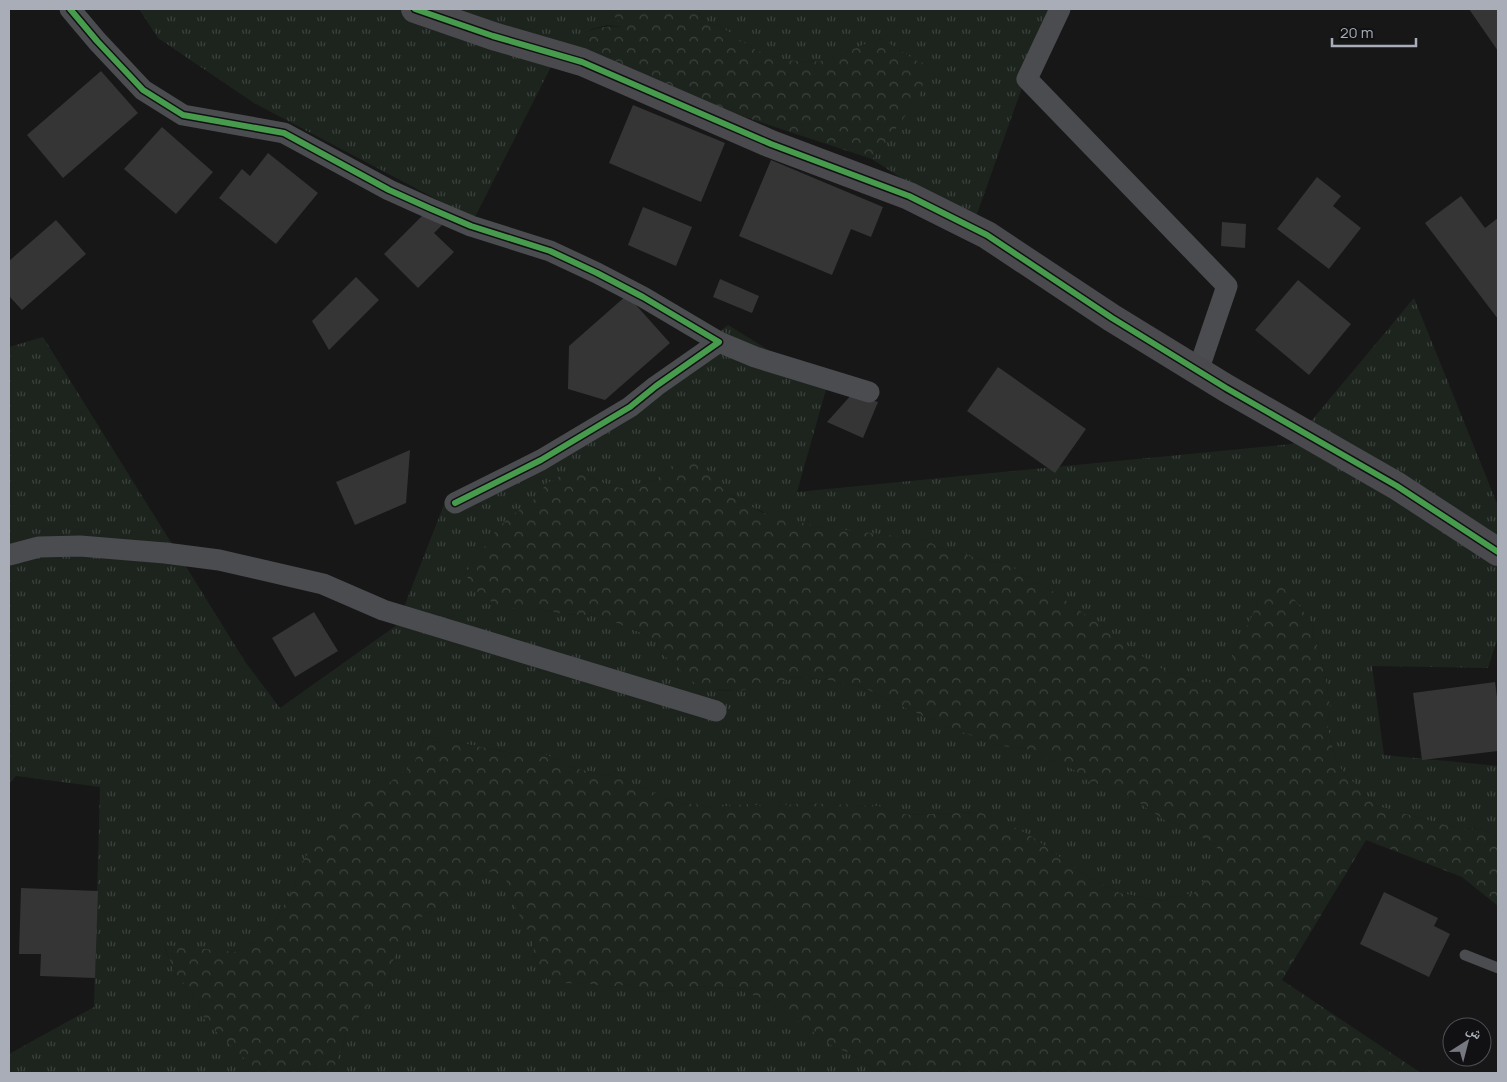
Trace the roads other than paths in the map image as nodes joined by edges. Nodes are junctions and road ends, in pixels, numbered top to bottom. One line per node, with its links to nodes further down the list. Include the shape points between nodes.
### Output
1 (70, 9): 4 (street, via 143,90 183,115 284,133 389,190 471,226 550,251 643,297)
2 (414, 9): 5 (street, via 582,62 771,144 909,196 987,235)
3 (1060, 9): 5 (street, via 1027,79 1227,286)
4 (720, 342): 6 (street, via 755,357); 7 (street, via 630,407 541,460)
5 (1198, 371): 8 (street, via 1397,486)
6 (868, 392)
7 (455, 502)
8 (1498, 552)
9 (9, 556): 10 (street, via 39,547 80,546 219,560 323,584 383,610)
10 (716, 711)
11 (1465, 955): 12 (lane)
12 (1498, 968)

